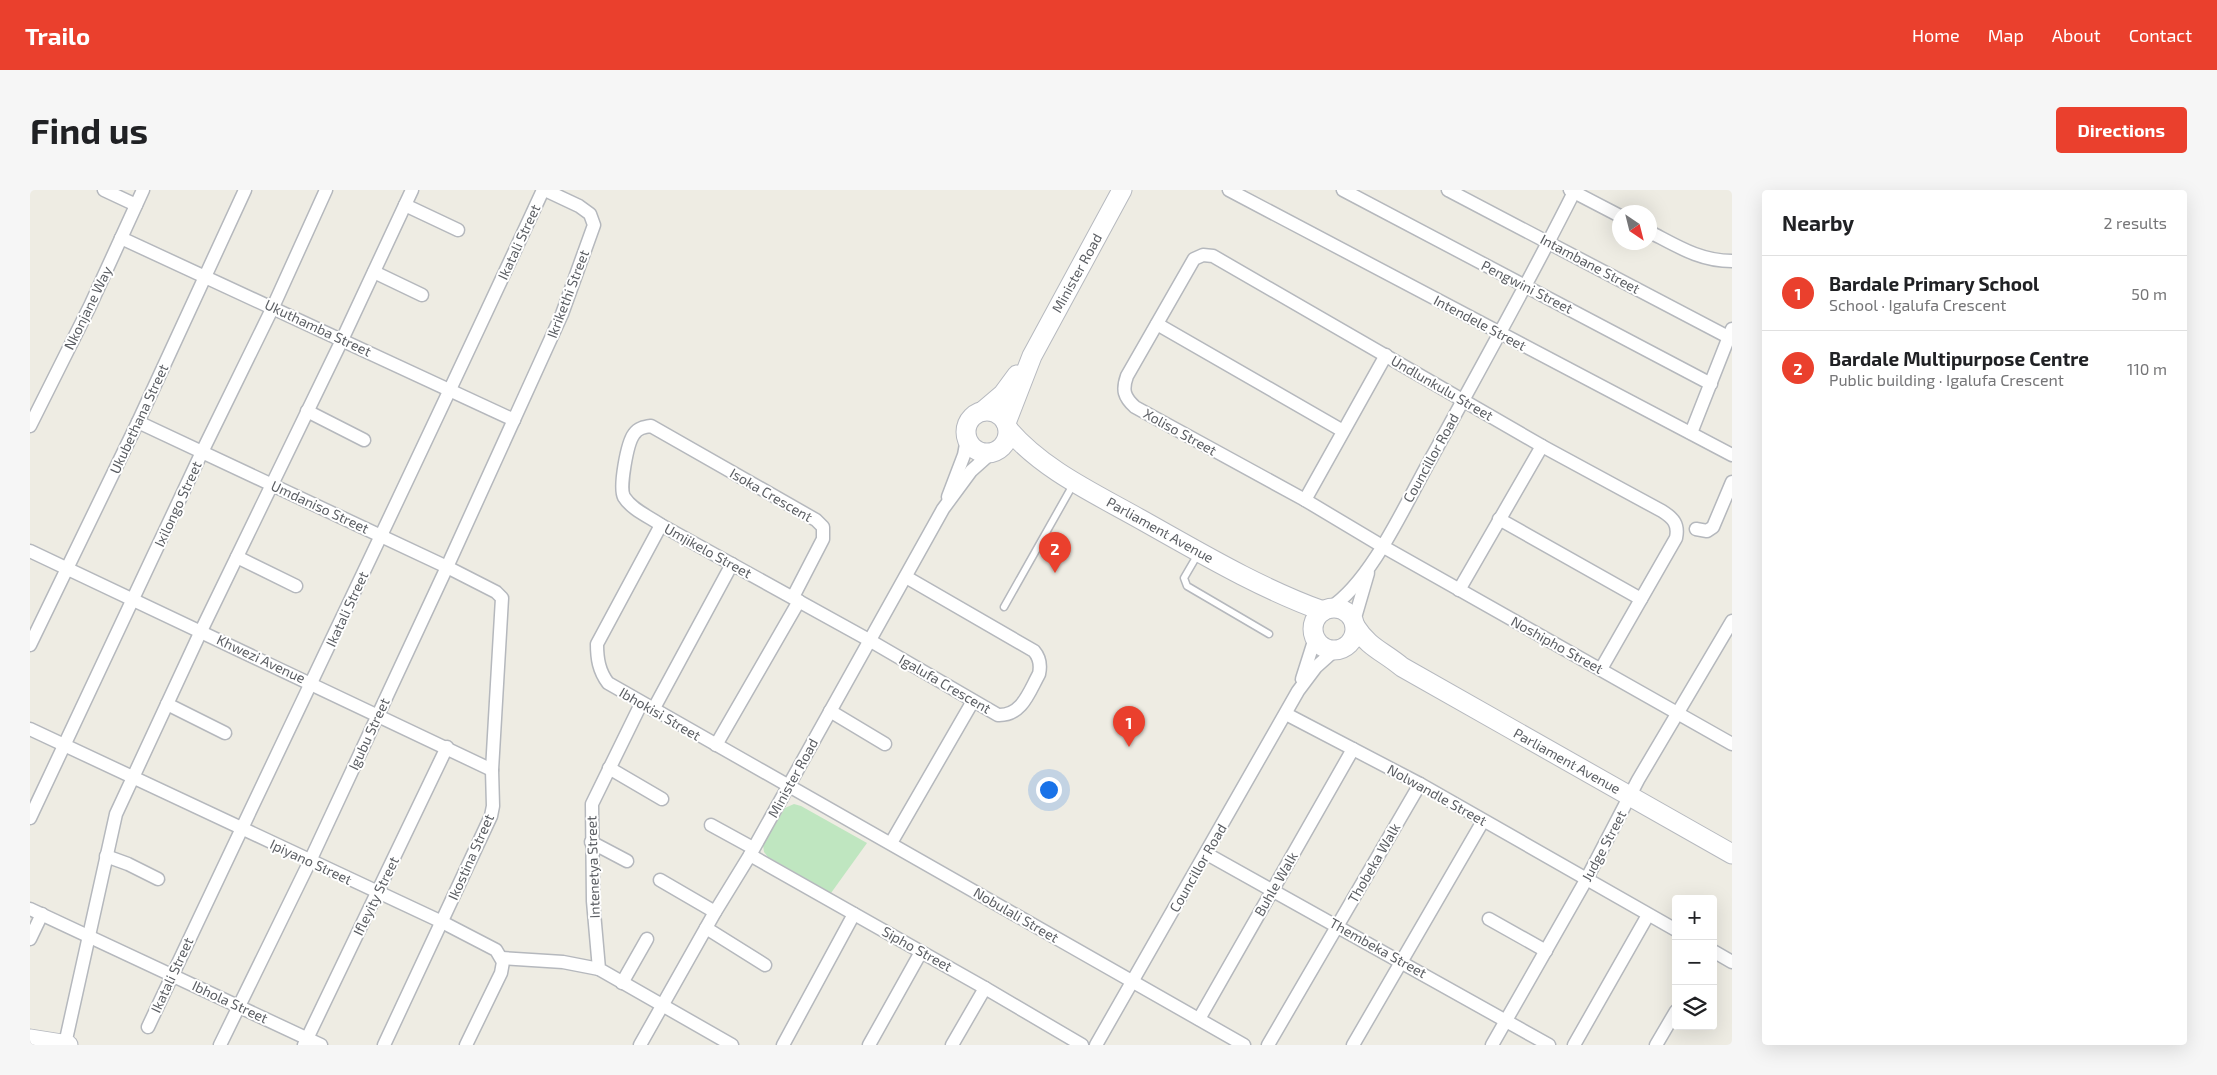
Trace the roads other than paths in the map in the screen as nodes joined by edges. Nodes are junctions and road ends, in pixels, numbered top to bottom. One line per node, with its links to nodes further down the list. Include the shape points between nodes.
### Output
1 (104, 190): 12 (street)
2 (142, 190): 12 (street, Nkonjane Way)
3 (245, 190): 22 (street, Ukubethana Street)
4 (326, 190): 25 (street, Ixilongo Street)
5 (412, 190): 13 (street)
6 (544, 190): 33 (street, Ikatali Street); 37 (street, Ikrikethi Street, via 579,206 590,214 594,225 562,314)
7 (1122, 190): 30 (street, Minister Road)
8 (1229, 190): 27 (street, Intendele Street)
9 (1343, 190): 23 (street, Pengwini Street)
10 (1448, 190): 18 (street, Intambane Street)
11 (1573, 191): 14 (street); 18 (street, Councillor Road)
12 (136, 205): 17 (street, Nkonjane Way)
13 (405, 205): 15 (street); 21 (street)
14 (1612, 212)
15 (458, 230)
16 (1657, 236): 20 (street, via 1694,256 1708,260)
17 (121, 238): 22 (street, Ukuthamba Street); 39 (street, Nkonjane Way)
18 (1548, 241): 23 (street, Councillor Road); 28 (street, Intambane Street)
19 (1204, 255): 26 (street, Xoliso Street, via 1190,264); 31 (street, Undlunkulu Street, via 1213,256)
20 (1732, 260)
21 (374, 272): 24 (street); 29 (street)
22 (207, 276): 25 (street, Ukuthamba Street); 38 (street, Ukubethana Street)
23 (1526, 287): 27 (street, Councillor Road); 32 (street, Pengwini Street)
24 (422, 295)
25 (272, 307): 29 (street, Ukuthamba Street); 47 (street, Ixilongo Street)
26 (1157, 324): 42 (street); 53 (street, Xoliso Street, via 1127,376 1124,394 1128,401)
27 (1501, 334): 34 (street, Councillor Road); 43 (street, Intendele Street)
28 (1731, 335): 32 (street)
29 (342, 340): 33 (street, Ukuthamba Street); 36 (street)
30 (1032, 356): 35 (street, Minister Road, via 1003,394); 41 (street, Minister Road)
31 (1386, 356): 34 (street, Undlunkulu Street); 42 (street)
32 (1711, 384): 43 (street)
33 (451, 390): 37 (street, Ukuthamba Street); 58 (street, Ikatali Street)
34 (1464, 399): 46 (street, Undlunkulu Street); 59 (street, Councillor Road)
35 (983, 411): 41 (street, via 997,413); 45 (street, via 970,420 966,429)
36 (306, 412): 44 (street); 52 (street)
37 (514, 420): 66 (street, Igubu Street)
38 (138, 422): 47 (street, Umdaniso Street); 65 (street, Ukubethana Street)
39 (30, 426)
40 (651, 426): 56 (street, Umjikelo Street, via 641,428 633,435 621,488 629,504); 73 (street, Isoka Crescent, via 816,520 822,527 823,540)
41 (1007, 426): 48 (street, via 1006,443); 50 (street, Parliament Avenue, via 1027,449)
42 (1342, 431): 53 (street)
43 (1691, 433): 49 (street, Intendele Street)
44 (364, 440)
45 (967, 440): 48 (street, via 976,450); 54 (street, Minister Road)
46 (1542, 446): 55 (street); 74 (street, Undlunkulu Street, via 1674,520 1676,538)
47 (202, 452): 52 (street, Umdaniso Street); 72 (street, Ixilongo Street)
48 (993, 453): 50 (street, Parliament Avenue, via 1008,454); 54 (street, Minister Road, via 971,471)
49 (1732, 455)
50 (1068, 478): 61 (street, Parliament Avenue); 75 (lane)
51 (1732, 482): 57 (street, via 1712,527 1707,531)
52 (271, 484): 58 (street, Umdaniso Street); 62 (street)
53 (1305, 500): 59 (street, Xoliso Street)
54 (943, 509): 67 (street, Minister Road)
55 (1499, 519): 70 (street); 74 (street)
56 (661, 525): 63 (street, Umjikelo Street); 91 (street, Ibhokisi Street, via 597,644 597,659 608,683)
57 (1696, 529)
58 (381, 536): 66 (street, Umdaniso Street); 87 (street, Ikatali Street)
59 (1382, 546): 64 (street, Councillor Road); 70 (street, Noshipho Street)
60 (30, 551): 65 (street, Khwezi Avenue)
61 (1199, 552): 68 (street, Parliament Avenue); 80 (lane, via 1184,578 1187,586)
62 (237, 557): 69 (street); 79 (street)
63 (732, 564): 73 (street, Umjikelo Street); 91 (street, Intenetya Street)
64 (1370, 565): 76 (street, Councillor Road, via 1347,595); 78 (street, Councillor Road)
65 (68, 568): 72 (street, Khwezi Avenue); 83 (street, Ukubethana Street)
66 (447, 568): 71 (street, Umdaniso Street); 95 (street, Igubu Street)
67 (906, 577): 82 (street, Minister Road); 89 (street, Igalufa Crescent, via 1038,656 1039,674 1020,709 998,715)
68 (1261, 585): 76 (street, Parliament Avenue); 81 (street, Parliament Avenue, via 1298,614)
69 (296, 586)
70 (1459, 590): 86 (street, Noshipho Street)
71 (500, 595): 105 (street, Ikostina Street, via 503,605)
72 (133, 599): 79 (street, Khwezi Avenue); 100 (street, Ixilongo Street)
73 (796, 599): 82 (street, Umjikelo Street); 101 (street)
74 (1641, 599): 86 (street)
75 (1004, 607)
76 (1327, 609): 78 (street, via 1347,612); 81 (street, via 1315,619)
77 (1732, 621): 93 (street, Judge Street)
78 (1355, 624): 84 (street, via 1353,640); 85 (street, Parliament Avenue, via 1368,643)
79 (201, 631): 87 (street, Khwezi Avenue); 90 (street)
80 (1269, 634)
81 (1314, 634): 84 (street, via 1323,647); 88 (street, Councillor Road)
82 (869, 640): 89 (street, Igalufa Crescent); 92 (street, Minister Road)
83 (30, 645)
84 (1339, 650): 85 (street, Parliament Avenue, via 1357,652); 88 (street, Councillor Road, via 1316,666)
85 (1402, 668): 109 (street, Parliament Avenue)
86 (1601, 670): 93 (street, Noshipho Street)
87 (312, 683): 95 (street, Khwezi Avenue); 114 (street, Ikatali Street)
88 (1298, 691): 94 (street, Councillor Road)
89 (973, 701): 116 (street)
90 (168, 704): 97 (street); 106 (street)
91 (647, 707): 101 (street, Ibhokisi Street); 104 (street, Intenetya Street)
92 (830, 711): 98 (street); 108 (street, Minister Road)
93 (1679, 713): 99 (street, Noshipho Street); 109 (street, Judge Street)
94 (1286, 714): 103 (street, Nolwandle Street); 118 (street, Councillor Road)
95 (378, 715): 102 (street, Khwezi Avenue); 121 (street, Igubu Street)
96 (30, 729): 100 (street, Ipiyano Street)
97 (226, 733)
98 (885, 744)
99 (1732, 744)
100 (65, 745): 106 (street, Ipiyano Street); 111 (street, Ixilongo Street)
101 (716, 745): 108 (street, Ibhokisi Street)
102 (447, 747): 105 (street, Khwezi Avenue); 127 (street, Ifleyity Street)
103 (1353, 749): 107 (street, Nolwandle Street); 126 (street, Buhle Walk)
104 (609, 768): 110 (street); 115 (street, Intenetya Street, via 592,804)
105 (492, 770): 133 (street, Ikostina Street, via 491,816)
106 (134, 778): 114 (street, Ipiyano Street); 120 (street, via 116,814)
107 (1420, 784): 112 (street, Nolwandle Street); 134 (street, Thobeka Walk)
108 (788, 786): 116 (street, Nobulali Street); 117 (street, Minister Road)
109 (1630, 796): 119 (street, Parliament Avenue); 125 (street, Judge Street)
110 (662, 799)
111 (30, 818)
112 (1483, 821): 125 (street, Nolwandle Street); 144 (street)
113 (711, 825): 117 (street, Sipho Street)
114 (241, 829): 121 (street, Ipiyano Street); 148 (street, Ikatali Street)
115 (591, 842): 122 (street); 147 (street, Intenetya Street)
116 (891, 843): 149 (street, Nobulali Street)
117 (752, 852): 129 (street, Minister Road); 130 (street, Sipho Street)
118 (1207, 854): 126 (street, Thembeka Street); 149 (street, Councillor Road)
119 (1732, 854)
120 (106, 856): 123 (street); 137 (street)
121 (310, 861): 127 (street, Ipiyano Street); 153 (street, Igubu Street)
122 (627, 861)
123 (158, 879)
124 (660, 880): 129 (street)
125 (1586, 880): 131 (street, Nolwandle Street); 140 (street, Judge Street)
126 (1274, 889): 134 (street, Thembeka Street); 155 (street, Buhle Walk)
127 (377, 893): 133 (street, Ipiyano Street); 160 (street, Ifleyity Street)
128 (36, 912): 137 (street, Ibhola Street); 138 (street)
129 (715, 912): 135 (street, Minister Road)
130 (854, 914): 141 (street, Sipho Street); 168 (street)
131 (1648, 915): 136 (street, Nolwandle Street); 178 (street)
132 (1489, 919): 140 (street)
133 (442, 922): 143 (street, Ipiyano Street, via 496,950); 165 (street, Ikostina Street)
134 (1338, 926): 144 (street, Thembeka Street); 174 (street, Thobeka Walk)
135 (706, 928): 146 (street); 152 (street, Minister Road)
136 (1672, 928)
137 (88, 935): 148 (street, Ibhola Street); 162 (street)
138 (30, 939)
139 (647, 939): 150 (street)
140 (1546, 951): 156 (street, Judge Street)
141 (921, 952): 151 (street, Sipho Street); 169 (street)
142 (1717, 953): 145 (street)
143 (502, 958): 147 (street, via 563,962); 166 (street, via 501,973)
144 (1402, 961): 156 (street, Thembeka Street); 175 (street)
145 (1732, 962)
146 (765, 965)
147 (599, 969): 150 (street)
148 (172, 976): 153 (street, Ibhola Street); 157 (street, Ikatali Street)
149 (1132, 982): 155 (street, Nobulali Street); 172 (street, Councillor Road)
150 (622, 983): 152 (street)
151 (985, 988): 170 (street); 171 (street, Sipho Street)
152 (663, 1004): 161 (street); 167 (street, Minister Road)
153 (238, 1006): 160 (street, Ibhola Street); 163 (street, Igubu Street)
154 (1672, 1018): 179 (street)
155 (1199, 1019): 159 (street, Nobulali Street)
156 (1506, 1020): 176 (street, Judge Street); 177 (street, Thembeka Street)
157 (148, 1027)
158 (30, 1039): 162 (street)
159 (1223, 1040): 173 (street, Nobulali Street)
160 (305, 1042): 164 (street, Ibhola Street)
161 (725, 1043)
162 (67, 1045)
163 (220, 1045)
164 (321, 1045)
165 (384, 1045)
166 (466, 1045)
167 (640, 1045)
168 (783, 1045)
169 (869, 1045)
170 (952, 1045)
171 (1082, 1045)
172 (1096, 1045)
173 (1244, 1045)
174 (1268, 1045)
175 (1353, 1045)
176 (1492, 1045)
177 (1549, 1045)
178 (1574, 1045)
179 (1656, 1045)

